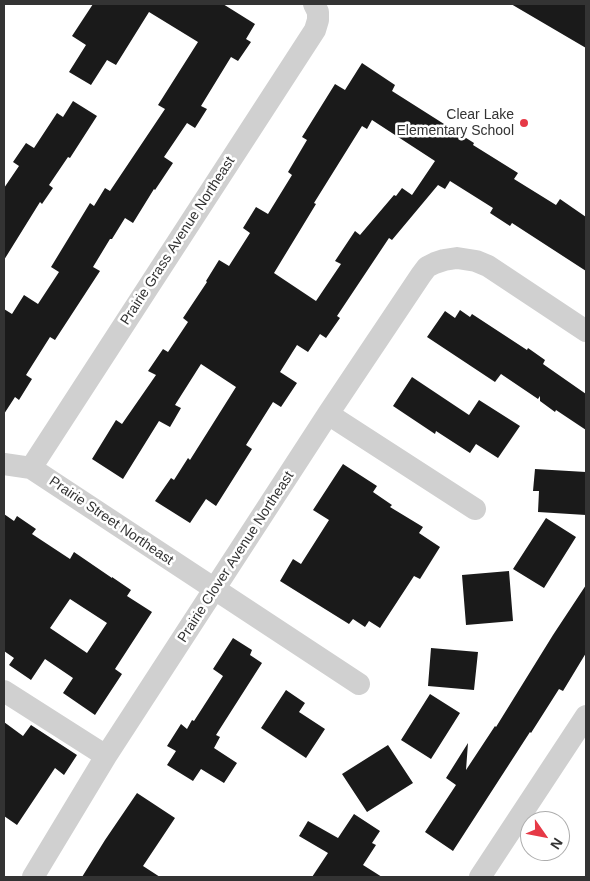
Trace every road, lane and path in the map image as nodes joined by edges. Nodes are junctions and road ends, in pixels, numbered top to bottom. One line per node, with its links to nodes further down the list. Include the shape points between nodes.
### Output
1 (316, 8): 5 (street, Prairie Grass Avenue Northeast, via 318,20 315,30)
2 (586, 331): 3 (street, Prairie Clover Avenue Northeast, via 488,266 458,258 444,260 428,267 420,275)
3 (328, 414): 6 (street); 7 (street, Prairie Clover Avenue Northeast)
4 (4, 464): 5 (street, Prairie Street Northeast)
5 (31, 468): 7 (street, Prairie Street Northeast)
6 (475, 509)
7 (215, 590): 8 (street, Prairie Street Northeast); 11 (street, Prairie Clover Avenue Northeast)
8 (359, 684)
9 (4, 691): 11 (street)
10 (586, 716): 13 (street)
11 (106, 756): 12 (street, Prairie Clover Avenue Northeast)
12 (33, 877)
13 (480, 877)

